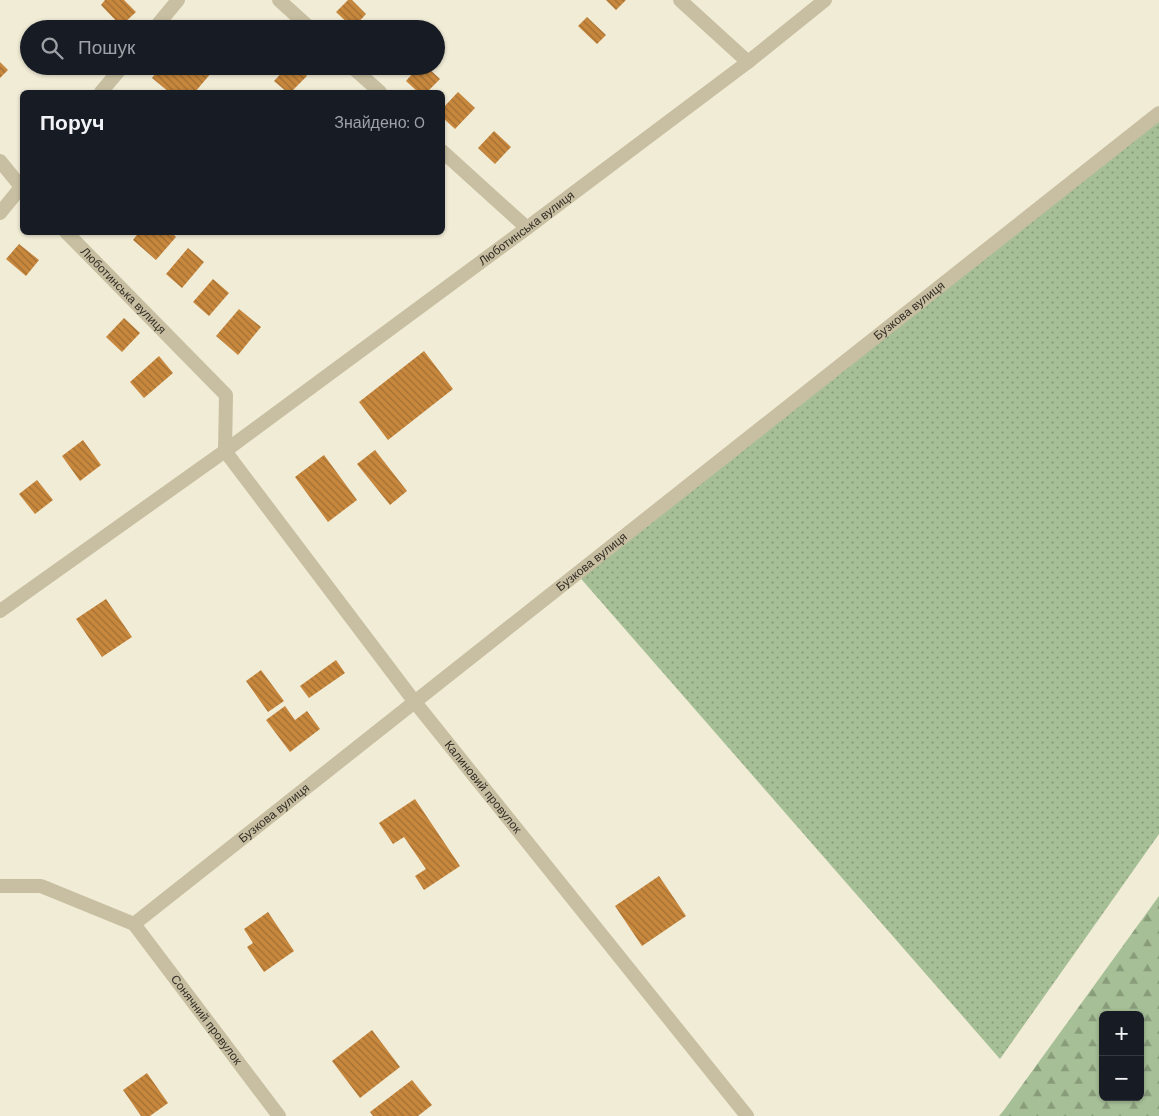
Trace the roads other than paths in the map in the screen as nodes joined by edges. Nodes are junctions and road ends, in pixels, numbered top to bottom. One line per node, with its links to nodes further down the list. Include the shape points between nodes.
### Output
1 (178, 0): 5 (street)
2 (279, 0): 6 (street)
3 (680, 0): 7 (street)
4 (825, 0): 7 (street, Люботинська вулиця)
5 (161, 20)
6 (300, 20)
7 (748, 62): 18 (street, Люботинська вулиця)
8 (115, 75): 10 (street)
9 (361, 75): 11 (street)
10 (103, 90)
11 (378, 90)
12 (1159, 113): 22 (street, Бузкова вулиця)
13 (445, 154): 18 (street)
14 (0, 161): 15 (street)
15 (20, 185)
16 (20, 189): 17 (street)
17 (0, 213)
18 (527, 228): 20 (street, Люботинська вулиця)
19 (69, 235): 20 (street, Люботинська вулиця, via 226,396)
20 (225, 451): 21 (street, Люботинська вулиця); 22 (street, Калиновий провулок)
21 (0, 611)
22 (414, 701): 24 (street, Бузкова вулиця); 26 (street, Калиновий провулок)
23 (0, 886): 24 (street, via 41,886)
24 (134, 924): 25 (street, Сонячний провулок)
25 (279, 1116)
26 (747, 1116)

